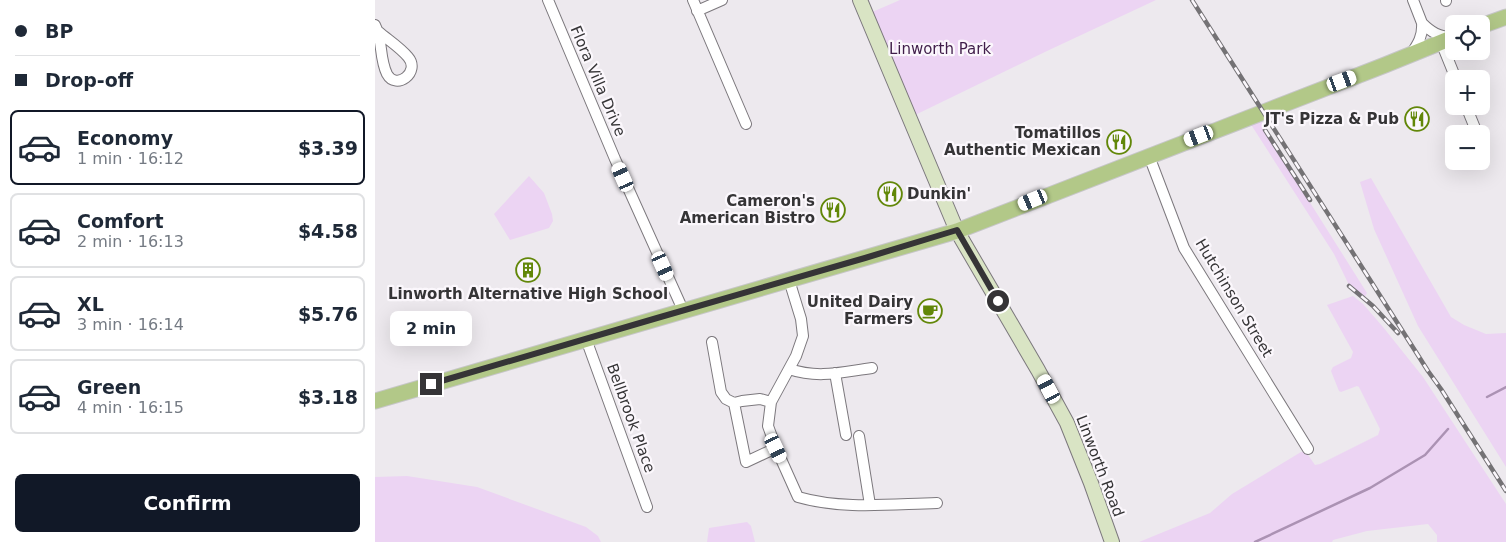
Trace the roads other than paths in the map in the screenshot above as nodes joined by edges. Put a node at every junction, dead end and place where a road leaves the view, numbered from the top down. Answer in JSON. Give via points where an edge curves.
{"nodes":[{"id":1,"x":548,"y":0,"type":"edge"},
{"id":2,"x":693,"y":0,"type":"edge"},
{"id":3,"x":722,"y":0,"type":"edge"},
{"id":4,"x":860,"y":0,"type":"edge"},
{"id":5,"x":1413,"y":0,"type":"edge"},
{"id":6,"x":697,"y":11,"type":"junction"},
{"id":7,"x":1506,"y":17,"type":"edge"},
{"id":8,"x":1422,"y":23,"type":"junction"},
{"id":9,"x":1490,"y":23,"type":"edge"},
{"id":10,"x":377,"y":28,"type":"edge"},
{"id":11,"x":1445,"y":38,"type":"edge"},
{"id":12,"x":1445,"y":41,"type":"edge"},
{"id":13,"x":1410,"y":54,"type":"junction"},
{"id":14,"x":746,"y":124,"type":"dead end"},
{"id":15,"x":1149,"y":156,"type":"junction"},
{"id":16,"x":957,"y":230,"type":"junction"},
{"id":17,"x":789,"y":280,"type":"junction"},
{"id":18,"x":683,"y":310,"type":"junction"},
{"id":19,"x":586,"y":339,"type":"junction"},
{"id":20,"x":712,"y":342,"type":"dead end"},
{"id":21,"x":872,"y":368,"type":"dead end"},
{"id":22,"x":789,"y":369,"type":"junction"},
{"id":23,"x":835,"y":373,"type":"junction"},
{"id":24,"x":375,"y":401,"type":"edge"},
{"id":25,"x":771,"y":402,"type":"junction"},
{"id":26,"x":734,"y":403,"type":"junction"},
{"id":27,"x":846,"y":435,"type":"dead end"},
{"id":28,"x":859,"y":436,"type":"dead end"},
{"id":29,"x":776,"y":448,"type":"junction"},
{"id":30,"x":1308,"y":449,"type":"dead end"},
{"id":31,"x":937,"y":503,"type":"dead end"},
{"id":32,"x":870,"y":505,"type":"junction"},
{"id":33,"x":647,"y":507,"type":"dead end"},
{"id":34,"x":1111,"y":542,"type":"edge"}],
"edges":[{"from":1,"to":18,"type":"street","name":"Flora Villa Drive"},
{"from":2,"to":6,"type":"street"},
{"from":3,"to":6,"type":"street"},
{"from":4,"to":16,"type":"main road","name":"Linworth Road"},
{"from":5,"to":8,"type":"street"},
{"from":6,"to":14,"type":"street"},
{"from":7,"to":9,"type":"main road"},
{"from":8,"to":11,"type":"street"},
{"from":8,"to":13,"type":"street","via":[[1421,36]]},
{"from":10,"to":10,"type":"street","via":[[387,75],[391,79],[403,80],[412,70],[409,57]]},
{"from":12,"to":13,"type":"main road"},
{"from":13,"to":15,"type":"main road"},
{"from":15,"to":16,"type":"main road"},
{"from":15,"to":30,"type":"street","name":"Hutchinson Street","via":[[1184,248]]},
{"from":16,"to":17,"type":"main road"},
{"from":16,"to":34,"type":"main road","name":"Linworth Road","via":[[1067,424]]},
{"from":17,"to":18,"type":"main road"},
{"from":17,"to":22,"type":"street","via":[[803,336]]},
{"from":18,"to":19,"type":"main road"},
{"from":19,"to":24,"type":"main road"},
{"from":19,"to":33,"type":"street","name":"Bellbrook Place"},
{"from":20,"to":26,"type":"street","via":[[721,392],[726,400]]},
{"from":21,"to":23,"type":"street"},
{"from":22,"to":23,"type":"street","via":[[812,375]]},
{"from":22,"to":25,"type":"street"},
{"from":23,"to":27,"type":"street"},
{"from":25,"to":26,"type":"street"},
{"from":25,"to":29,"type":"street","via":[[768,426]]},
{"from":26,"to":29,"type":"street","via":[[745,462]]},
{"from":28,"to":32,"type":"street"},
{"from":29,"to":32,"type":"street","via":[[798,497]]},
{"from":31,"to":32,"type":"street"}]}
